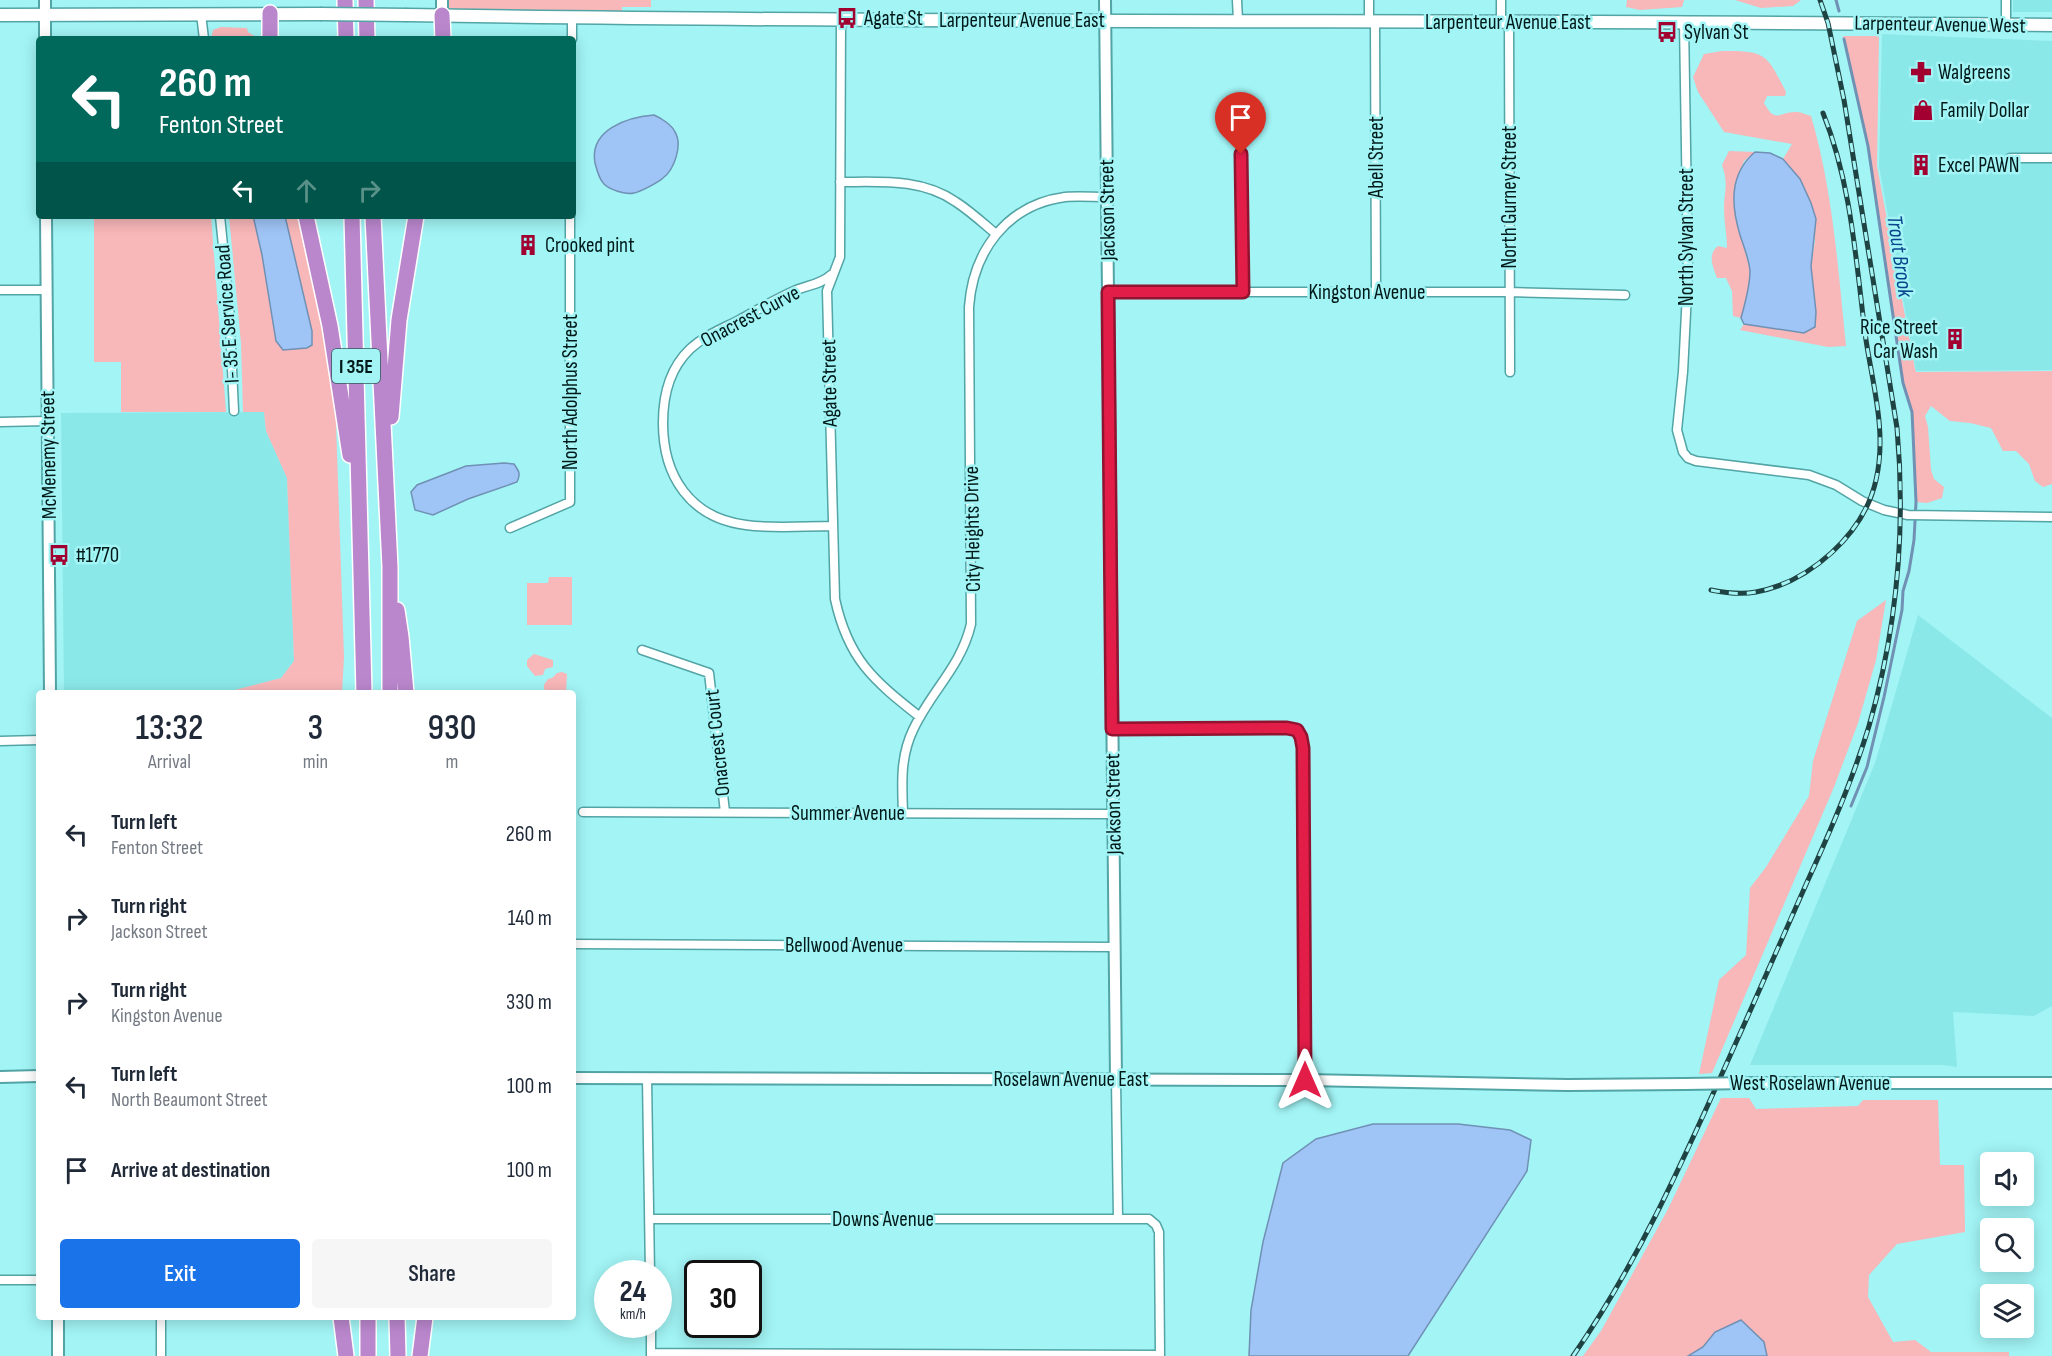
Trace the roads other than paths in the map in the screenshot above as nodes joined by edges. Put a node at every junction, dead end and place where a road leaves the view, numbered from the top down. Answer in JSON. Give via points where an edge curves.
{"nodes":[{"id":1,"x":45,"y":0,"type":"edge"},
{"id":2,"x":345,"y":0,"type":"edge"},
{"id":3,"x":366,"y":0,"type":"edge"},
{"id":4,"x":1105,"y":0,"type":"edge"},
{"id":5,"x":1238,"y":0,"type":"edge"},
{"id":6,"x":1369,"y":0,"type":"edge"},
{"id":7,"x":1501,"y":0,"type":"edge"},
{"id":8,"x":2006,"y":0,"type":"edge"},
{"id":9,"x":270,"y":7,"type":"edge"},
{"id":10,"x":442,"y":8,"type":"edge"},
{"id":11,"x":45,"y":14,"type":"junction"},
{"id":12,"x":201,"y":14,"type":"junction"},
{"id":13,"x":0,"y":15,"type":"edge"},
{"id":14,"x":572,"y":17,"type":"junction"},
{"id":15,"x":841,"y":20,"type":"junction"},
{"id":16,"x":1105,"y":21,"type":"junction"},
{"id":17,"x":1238,"y":21,"type":"junction"},
{"id":18,"x":1372,"y":21,"type":"junction"},
{"id":19,"x":1505,"y":22,"type":"junction"},
{"id":20,"x":1684,"y":22,"type":"junction"},
{"id":21,"x":1828,"y":22,"type":"joint"},
{"id":22,"x":2006,"y":25,"type":"junction"},
{"id":23,"x":2052,"y":26,"type":"edge"},
{"id":24,"x":45,"y":36,"type":"edge"},
{"id":25,"x":204,"y":36,"type":"edge"},
{"id":26,"x":270,"y":36,"type":"edge"},
{"id":27,"x":346,"y":36,"type":"edge"},
{"id":28,"x":367,"y":36,"type":"edge"},
{"id":29,"x":443,"y":36,"type":"edge"},
{"id":30,"x":572,"y":36,"type":"edge"},
{"id":31,"x":1241,"y":154,"type":"dead end"},
{"id":32,"x":2010,"y":158,"type":"dead end"},
{"id":33,"x":2052,"y":158,"type":"edge"},
{"id":34,"x":840,"y":182,"type":"junction"},
{"id":35,"x":1107,"y":197,"type":"junction"},
{"id":36,"x":46,"y":219,"type":"edge"},
{"id":37,"x":220,"y":219,"type":"edge"},
{"id":38,"x":307,"y":219,"type":"edge"},
{"id":39,"x":352,"y":219,"type":"edge"},
{"id":40,"x":373,"y":219,"type":"edge"},
{"id":41,"x":416,"y":219,"type":"edge"},
{"id":42,"x":570,"y":219,"type":"edge"},
{"id":43,"x":996,"y":234,"type":"junction"},
{"id":44,"x":834,"y":273,"type":"junction"},
{"id":45,"x":0,"y":290,"type":"edge"},
{"id":46,"x":46,"y":290,"type":"junction"},
{"id":47,"x":1108,"y":292,"type":"junction"},
{"id":48,"x":1243,"y":292,"type":"junction"},
{"id":49,"x":1376,"y":292,"type":"junction"},
{"id":50,"x":1509,"y":292,"type":"junction"},
{"id":51,"x":1625,"y":295,"type":"dead end"},
{"id":52,"x":1510,"y":372,"type":"dead end"},
{"id":53,"x":234,"y":411,"type":"dead end"},
{"id":54,"x":0,"y":422,"type":"edge"},
{"id":55,"x":47,"y":422,"type":"junction"},
{"id":56,"x":386,"y":480,"type":"junction"},
{"id":57,"x":360,"y":515,"type":"junction"},
{"id":58,"x":2052,"y":517,"type":"edge"},
{"id":59,"x":832,"y":526,"type":"junction"},
{"id":60,"x":510,"y":528,"type":"dead end"},
{"id":61,"x":390,"y":567,"type":"junction"},
{"id":62,"x":642,"y":650,"type":"dead end"},
{"id":63,"x":363,"y":689,"type":"edge"},
{"id":64,"x":50,"y":690,"type":"edge"},
{"id":65,"x":390,"y":690,"type":"edge"},
{"id":66,"x":406,"y":690,"type":"edge"},
{"id":67,"x":920,"y":717,"type":"junction"},
{"id":68,"x":1112,"y":729,"type":"junction"},
{"id":69,"x":36,"y":740,"type":"edge"},
{"id":70,"x":0,"y":741,"type":"edge"},
{"id":71,"x":583,"y":812,"type":"dead end"},
{"id":72,"x":725,"y":812,"type":"junction"},
{"id":73,"x":903,"y":813,"type":"junction"},
{"id":74,"x":1113,"y":814,"type":"junction"},
{"id":75,"x":576,"y":944,"type":"edge"},
{"id":76,"x":1115,"y":947,"type":"junction"},
{"id":77,"x":36,"y":1076,"type":"edge"},
{"id":78,"x":0,"y":1077,"type":"edge"},
{"id":79,"x":576,"y":1078,"type":"edge"},
{"id":80,"x":647,"y":1078,"type":"junction"},
{"id":81,"x":1116,"y":1080,"type":"junction"},
{"id":82,"x":1305,"y":1080,"type":"junction"},
{"id":83,"x":2052,"y":1083,"type":"edge"},
{"id":84,"x":1568,"y":1084,"type":"joint"},
{"id":85,"x":649,"y":1219,"type":"junction"},
{"id":86,"x":1118,"y":1219,"type":"junction"},
{"id":87,"x":650,"y":1260,"type":"edge"},
{"id":88,"x":0,"y":1280,"type":"edge"},
{"id":89,"x":36,"y":1280,"type":"edge"},
{"id":90,"x":58,"y":1320,"type":"edge"},
{"id":91,"x":161,"y":1320,"type":"edge"},
{"id":92,"x":341,"y":1320,"type":"edge"},
{"id":93,"x":368,"y":1320,"type":"edge"},
{"id":94,"x":397,"y":1320,"type":"edge"},
{"id":95,"x":425,"y":1320,"type":"edge"},
{"id":96,"x":651,"y":1338,"type":"edge"},
{"id":97,"x":651,"y":1355,"type":"edge"},
{"id":98,"x":58,"y":1356,"type":"edge"},
{"id":99,"x":161,"y":1356,"type":"edge"},
{"id":100,"x":346,"y":1356,"type":"edge"},
{"id":101,"x":368,"y":1356,"type":"edge"},
{"id":102,"x":398,"y":1356,"type":"edge"},
{"id":103,"x":420,"y":1356,"type":"edge"},
{"id":104,"x":1160,"y":1356,"type":"edge"}],
"edges":[{"from":1,"to":11,"type":"street"},
{"from":2,"to":27,"type":"highway"},
{"from":3,"to":28,"type":"highway"},
{"from":4,"to":16,"type":"street","name":"Jackson Street"},
{"from":5,"to":17,"type":"street"},
{"from":6,"to":18,"type":"street","name":"Abell Street"},
{"from":7,"to":19,"type":"street","name":"North Gurney Street"},
{"from":8,"to":22,"type":"street"},
{"from":9,"to":10,"type":"main road","name":"Larpenteur Avenue East","bridge":true,"via":[[312,14],[407,15]]},
{"from":9,"to":12,"type":"main road","name":"Larpenteur Avenue East"},
{"from":9,"to":26,"type":"highway"},
{"from":10,"to":14,"type":"main road","name":"Larpenteur Avenue East"},
{"from":10,"to":29,"type":"highway"},
{"from":11,"to":12,"type":"main road","name":"Larpenteur Avenue East"},
{"from":11,"to":13,"type":"main road","name":"Larpenteur Avenue East"},
{"from":11,"to":24,"type":"street"},
{"from":12,"to":25,"type":"street"},
{"from":14,"to":15,"type":"main road","name":"Larpenteur Avenue East"},
{"from":14,"to":30,"type":"street"},
{"from":15,"to":16,"type":"main road","name":"Larpenteur Avenue East"},
{"from":15,"to":34,"type":"street","name":"Agate Street"},
{"from":16,"to":17,"type":"main road","name":"Larpenteur Avenue East"},
{"from":16,"to":35,"type":"street","name":"Jackson Street"},
{"from":17,"to":18,"type":"main road","name":"Larpenteur Avenue East"},
{"from":18,"to":19,"type":"main road","name":"Larpenteur Avenue East"},
{"from":18,"to":49,"type":"street","name":"Abell Street"},
{"from":19,"to":20,"type":"main road","name":"Larpenteur Avenue East"},
{"from":19,"to":50,"type":"street","name":"North Gurney Street"},
{"from":20,"to":21,"type":"main road","name":"Larpenteur Avenue East"},
{"from":20,"to":58,"type":"street","name":"North Sylvan Street","via":[[1688,273],[1677,430],[1683,452],[1696,461],[1809,475],[1884,510],[1908,515]]},
{"from":21,"to":22,"type":"main road","name":"Larpenteur Avenue West"},
{"from":22,"to":23,"type":"main road","name":"Larpenteur Avenue West"},
{"from":31,"to":48,"type":"street"},
{"from":32,"to":33,"type":"street"},
{"from":34,"to":43,"type":"street","via":[[896,182],[926,187],[956,201]]},
{"from":34,"to":44,"type":"street","name":"Agate Street","via":[[840,257]]},
{"from":35,"to":43,"type":"street","via":[[1048,201],[1020,213]]},
{"from":35,"to":47,"type":"street","name":"Jackson Street"},
{"from":36,"to":46,"type":"street","name":"McMenemy Street"},
{"from":37,"to":53,"type":"street","name":"I- 35 E Service Road"},
{"from":38,"to":57,"type":"highway","via":[[330,326]]},
{"from":39,"to":57,"type":"highway","number":"I 35E"},
{"from":40,"to":56,"type":"highway","number":"I 35E"},
{"from":41,"to":56,"type":"highway","via":[[399,320]]},
{"from":42,"to":60,"type":"street","name":"North Adolphus Street","via":[[570,502]]},
{"from":43,"to":67,"type":"street","name":"City Heights Drive","via":[[973,274],[969,307],[971,624],[962,654]]},
{"from":44,"to":59,"type":"street","name":"Agate Street","via":[[827,291]]},
{"from":44,"to":59,"type":"street","name":"Onacrest Curve","via":[[821,282],[795,290],[690,349],[667,386],[663,413],[664,447],[672,475],[687,496],[707,512],[747,525]]},
{"from":45,"to":46,"type":"street"},
{"from":46,"to":55,"type":"street","name":"McMenemy Street"},
{"from":47,"to":48,"type":"street","name":"Kingston Avenue"},
{"from":47,"to":68,"type":"street","name":"Jackson Street"},
{"from":48,"to":49,"type":"street","name":"Kingston Avenue"},
{"from":49,"to":50,"type":"street","name":"Kingston Avenue"},
{"from":50,"to":51,"type":"street","name":"Kingston Avenue"},
{"from":50,"to":52,"type":"street","name":"North Gurney Street"},
{"from":54,"to":55,"type":"street"},
{"from":55,"to":64,"type":"street","name":"McMenemy Street"},
{"from":56,"to":61,"type":"highway","number":"I 35E"},
{"from":57,"to":63,"type":"highway","number":"I 35E"},
{"from":59,"to":67,"type":"street","name":"Agate Street","via":[[835,599],[844,633],[869,674]]},
{"from":61,"to":65,"type":"highway","number":"I 35E"},
{"from":61,"to":66,"type":"highway"},
{"from":62,"to":72,"type":"street","name":"Onacrest Court","via":[[710,673]]},
{"from":67,"to":73,"type":"street","name":"City Heights Drive","via":[[903,761]]},
{"from":68,"to":74,"type":"street","name":"Jackson Street"},
{"from":68,"to":82,"type":"street","via":[[1287,728],[1297,730],[1301,737]]},
{"from":69,"to":70,"type":"street"},
{"from":71,"to":72,"type":"street","name":"Summer Avenue"},
{"from":72,"to":73,"type":"street","name":"Summer Avenue"},
{"from":73,"to":74,"type":"street","name":"Summer Avenue"},
{"from":74,"to":76,"type":"street","name":"Jackson Street"},
{"from":75,"to":76,"type":"street","name":"Bellwood Avenue"},
{"from":76,"to":81,"type":"street","name":"Jackson Street"},
{"from":77,"to":78,"type":"street"},
{"from":79,"to":80,"type":"street","name":"Roselawn Avenue East"},
{"from":80,"to":81,"type":"street","name":"Roselawn Avenue East"},
{"from":80,"to":85,"type":"street"},
{"from":81,"to":82,"type":"street","name":"Roselawn Avenue East"},
{"from":81,"to":86,"type":"street","name":"Jackson Street"},
{"from":82,"to":84,"type":"street","name":"Roselawn Avenue East"},
{"from":83,"to":84,"type":"street","name":"West Roselawn Avenue","bridge":true},
{"from":85,"to":86,"type":"street","name":"Downs Avenue"},
{"from":85,"to":87,"type":"street"},
{"from":86,"to":104,"type":"street","via":[[1149,1220],[1158,1228]]},
{"from":88,"to":89,"type":"street"},
{"from":90,"to":98,"type":"street"},
{"from":91,"to":99,"type":"street"},
{"from":92,"to":100,"type":"highway"},
{"from":93,"to":101,"type":"highway"},
{"from":94,"to":102,"type":"highway"},
{"from":95,"to":103,"type":"highway"},
{"from":96,"to":97,"type":"street"},
{"from":97,"to":104,"type":"street"}]}
